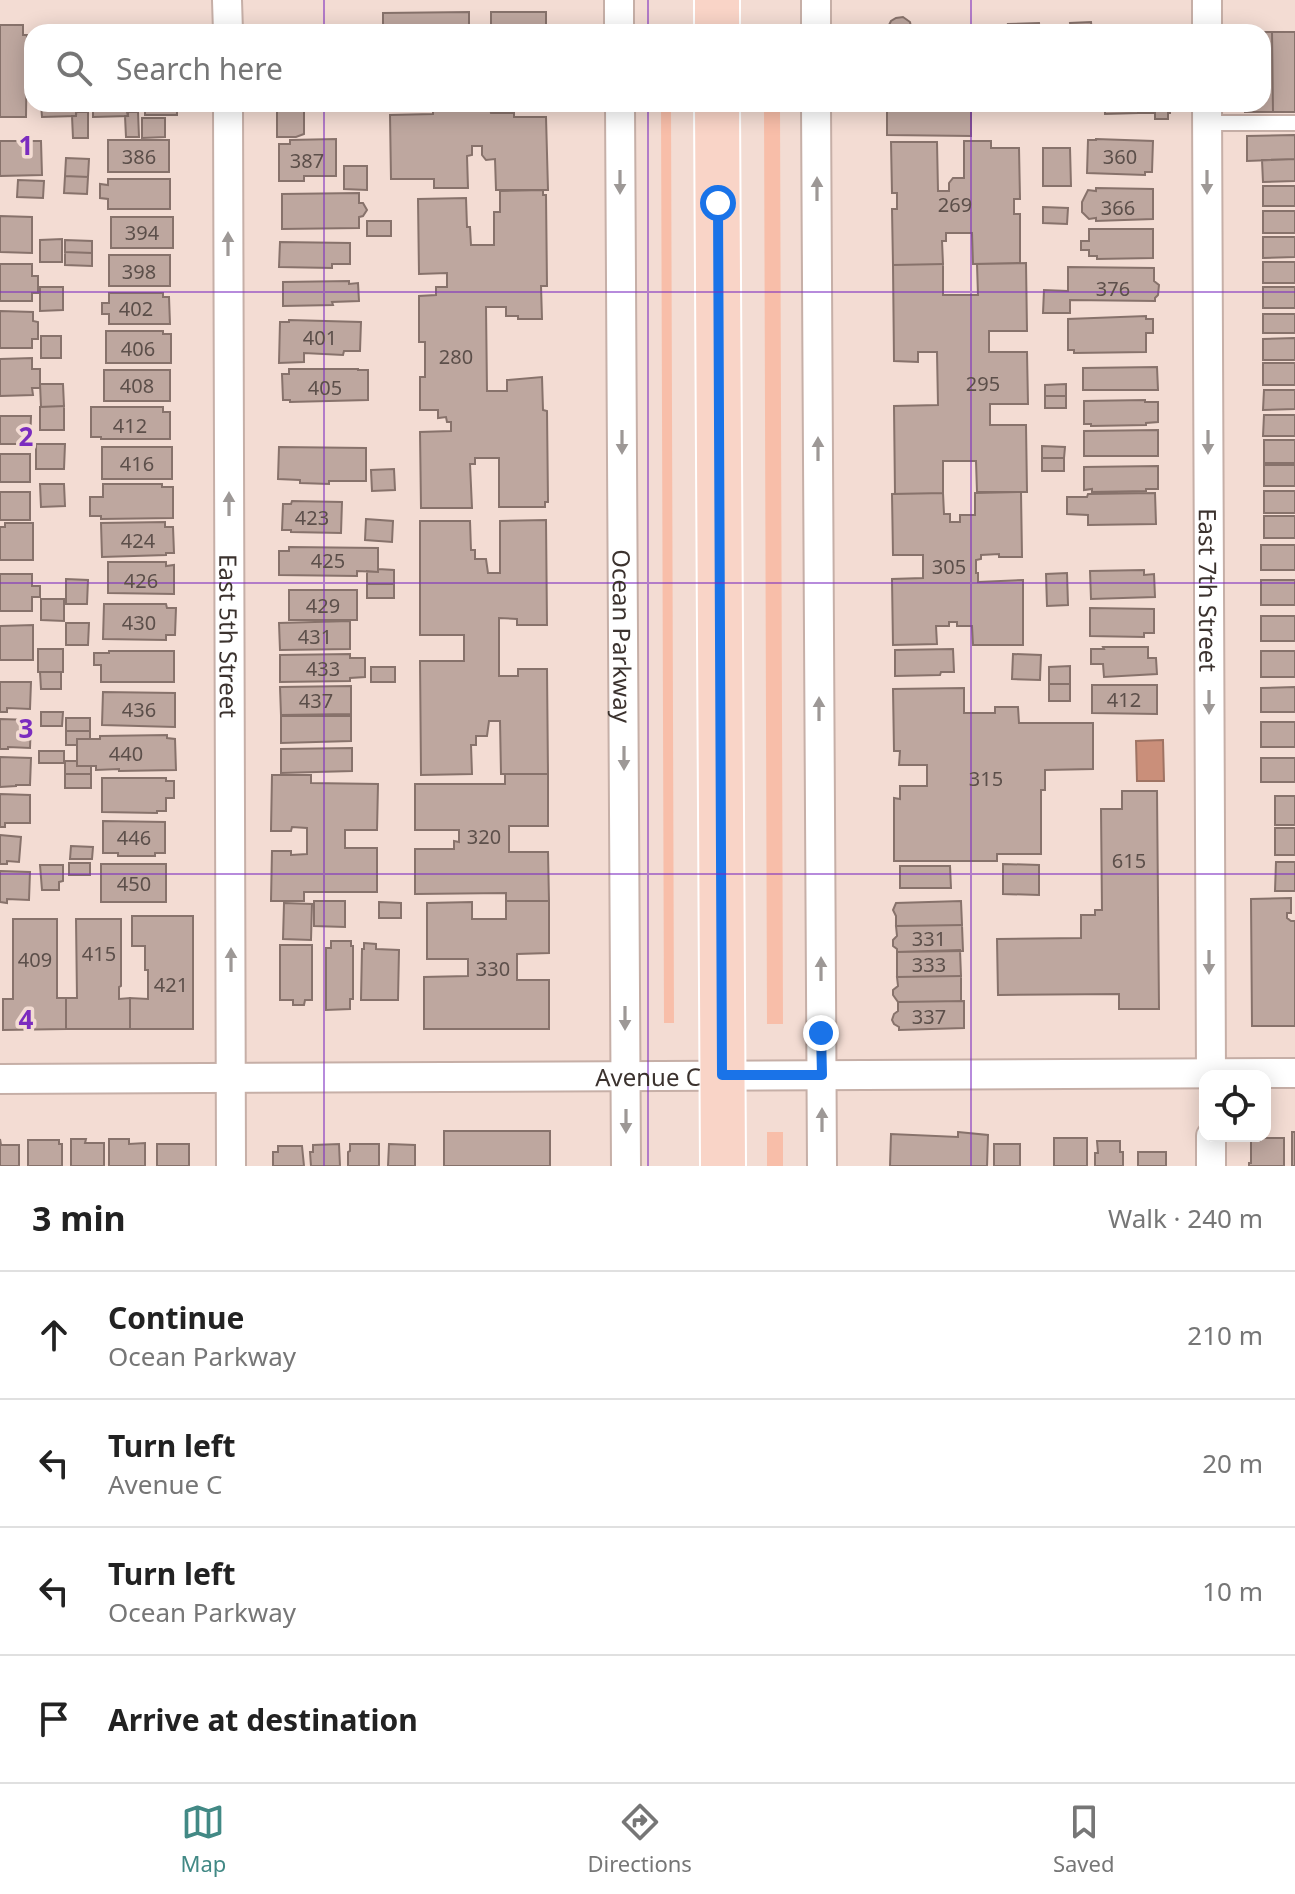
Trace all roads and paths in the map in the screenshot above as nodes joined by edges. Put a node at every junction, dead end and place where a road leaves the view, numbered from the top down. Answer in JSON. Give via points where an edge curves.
{"nodes":[{"id":1,"x":227,"y":0,"type":"edge"},
{"id":2,"x":619,"y":0,"type":"edge"},
{"id":3,"x":717,"y":0,"type":"edge"},
{"id":4,"x":816,"y":0,"type":"edge"},
{"id":5,"x":1207,"y":0,"type":"edge"},
{"id":6,"x":228,"y":24,"type":"edge"},
{"id":7,"x":619,"y":24,"type":"edge"},
{"id":8,"x":717,"y":24,"type":"edge"},
{"id":9,"x":816,"y":24,"type":"edge"},
{"id":10,"x":1207,"y":24,"type":"edge"},
{"id":11,"x":228,"y":112,"type":"edge"},
{"id":12,"x":620,"y":112,"type":"edge"},
{"id":13,"x":717,"y":112,"type":"edge"},
{"id":14,"x":816,"y":112,"type":"edge"},
{"id":15,"x":1207,"y":114,"type":"edge"},
{"id":16,"x":1295,"y":123,"type":"edge"},
{"id":17,"x":1211,"y":1070,"type":"edge"},
{"id":18,"x":1271,"y":1073,"type":"edge"},
{"id":19,"x":1295,"y":1073,"type":"edge"},
{"id":20,"x":1199,"y":1074,"type":"edge"},
{"id":21,"x":722,"y":1075,"type":"junction"},
{"id":22,"x":822,"y":1075,"type":"junction"},
{"id":23,"x":626,"y":1076,"type":"junction"},
{"id":24,"x":231,"y":1077,"type":"junction"},
{"id":25,"x":0,"y":1079,"type":"edge"},
{"id":26,"x":1211,"y":1142,"type":"edge"},
{"id":27,"x":231,"y":1166,"type":"edge"},
{"id":28,"x":626,"y":1166,"type":"edge"},
{"id":29,"x":723,"y":1166,"type":"edge"},
{"id":30,"x":822,"y":1166,"type":"edge"},
{"id":31,"x":1211,"y":1166,"type":"edge"}],
"edges":[{"from":1,"to":6,"type":"street"},
{"from":2,"to":7,"type":"street"},
{"from":3,"to":8,"type":"main road"},
{"from":4,"to":9,"type":"street"},
{"from":5,"to":10,"type":"street"},
{"from":24,"to":11,"type":"street","name":"East 5th Street","one_way":true},
{"from":12,"to":23,"type":"street","name":"Ocean Parkway","one_way":true},
{"from":13,"to":21,"type":"main road"},
{"from":22,"to":14,"type":"street","one_way":true},
{"from":15,"to":16,"type":"lane"},
{"from":15,"to":17,"type":"street","name":"East 7th Street","one_way":true},
{"from":18,"to":19,"type":"street","name":"Avenue C"},
{"from":20,"to":22,"type":"street","name":"Avenue C"},
{"from":21,"to":22,"type":"street","name":"Avenue C"},
{"from":21,"to":23,"type":"street","name":"Avenue C"},
{"from":21,"to":29,"type":"main road"},
{"from":30,"to":22,"type":"street","one_way":true},
{"from":23,"to":24,"type":"street","name":"Avenue C"},
{"from":23,"to":28,"type":"street","name":"Ocean Parkway","one_way":true},
{"from":24,"to":25,"type":"street","name":"Avenue C"},
{"from":24,"to":27,"type":"street","name":"East 5th Street"},
{"from":26,"to":31,"type":"street"}]}
